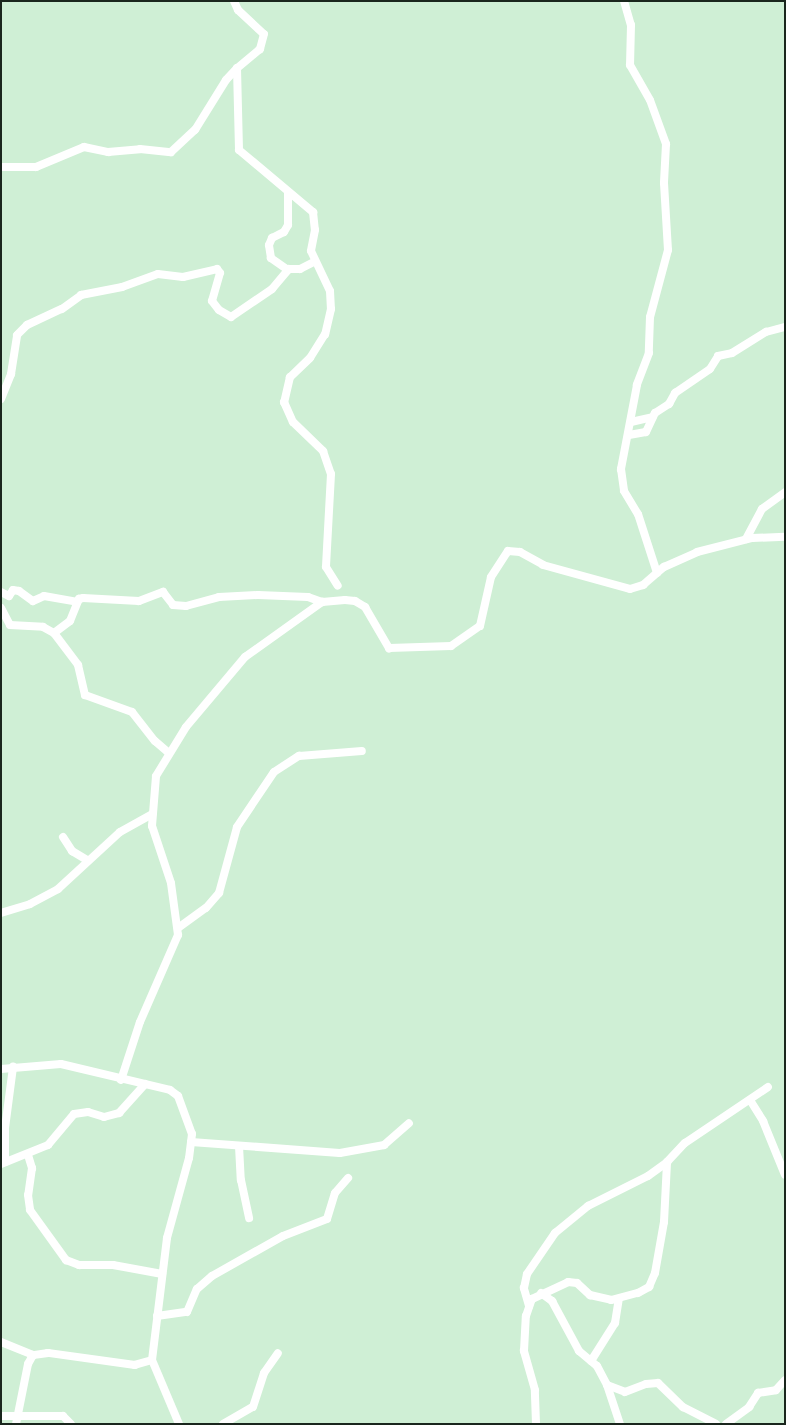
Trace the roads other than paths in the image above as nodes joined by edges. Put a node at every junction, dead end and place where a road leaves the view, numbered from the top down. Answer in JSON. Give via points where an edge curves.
{"nodes":[{"id":1,"x":234,"y":1,"type":"edge"},
{"id":2,"x":624,"y":1,"type":"edge"},
{"id":3,"x":238,"y":68,"type":"junction"},
{"id":4,"x":1,"y":167,"type":"edge"},
{"id":5,"x":288,"y":192,"type":"junction"},
{"id":6,"x":314,"y":262,"type":"junction"},
{"id":7,"x":288,"y":270,"type":"junction"},
{"id":8,"x":785,"y":327,"type":"edge"},
{"id":9,"x":2,"y":395,"type":"edge"},
{"id":10,"x":652,"y":417,"type":"junction"},
{"id":11,"x":631,"y":422,"type":"junction"},
{"id":12,"x":629,"y":435,"type":"junction"},
{"id":13,"x":785,"y":492,"type":"edge"},
{"id":14,"x":785,"y":537,"type":"edge"},
{"id":15,"x":746,"y":539,"type":"junction"},
{"id":16,"x":657,"y":573,"type":"junction"},
{"id":17,"x":338,"y":586,"type":"dead end"},
{"id":18,"x":1,"y":592,"type":"edge"},
{"id":19,"x":77,"y":602,"type":"junction"},
{"id":20,"x":322,"y":602,"type":"junction"},
{"id":21,"x":1,"y":608,"type":"edge"},
{"id":22,"x":54,"y":633,"type":"junction"},
{"id":23,"x":362,"y":750,"type":"dead end"},
{"id":24,"x":169,"y":753,"type":"junction"},
{"id":25,"x":152,"y":814,"type":"junction"},
{"id":26,"x":63,"y":836,"type":"dead end"},
{"id":27,"x":87,"y":860,"type":"junction"},
{"id":28,"x":1,"y":913,"type":"edge"},
{"id":29,"x":178,"y":928,"type":"junction"},
{"id":30,"x":13,"y":1067,"type":"junction"},
{"id":31,"x":1,"y":1069,"type":"edge"},
{"id":32,"x":120,"y":1080,"type":"junction"},
{"id":33,"x":145,"y":1084,"type":"junction"},
{"id":34,"x":768,"y":1087,"type":"dead end"},
{"id":35,"x":750,"y":1100,"type":"junction"},
{"id":36,"x":409,"y":1123,"type":"dead end"},
{"id":37,"x":192,"y":1142,"type":"junction"},
{"id":38,"x":239,"y":1146,"type":"junction"},
{"id":39,"x":28,"y":1155,"type":"junction"},
{"id":40,"x":667,"y":1162,"type":"junction"},
{"id":41,"x":3,"y":1163,"type":"edge"},
{"id":42,"x":785,"y":1175,"type":"edge"},
{"id":43,"x":348,"y":1178,"type":"dead end"},
{"id":44,"x":250,"y":1218,"type":"dead end"},
{"id":45,"x":162,"y":1274,"type":"junction"},
{"id":46,"x":541,"y":1292,"type":"junction"},
{"id":47,"x":619,"y":1299,"type":"junction"},
{"id":48,"x":529,"y":1306,"type":"junction"},
{"id":49,"x":157,"y":1316,"type":"junction"},
{"id":50,"x":1,"y":1342,"type":"edge"},
{"id":51,"x":278,"y":1353,"type":"dead end"},
{"id":52,"x":34,"y":1355,"type":"junction"},
{"id":53,"x":152,"y":1360,"type":"junction"},
{"id":54,"x":592,"y":1362,"type":"junction"},
{"id":55,"x":785,"y":1380,"type":"edge"},
{"id":56,"x":606,"y":1385,"type":"junction"},
{"id":57,"x":18,"y":1414,"type":"junction"},
{"id":58,"x":1,"y":1416,"type":"edge"},
{"id":59,"x":16,"y":1424,"type":"edge"},
{"id":60,"x":70,"y":1424,"type":"edge"},
{"id":61,"x":179,"y":1424,"type":"edge"},
{"id":62,"x":223,"y":1424,"type":"edge"},
{"id":63,"x":536,"y":1424,"type":"edge"},
{"id":64,"x":620,"y":1424,"type":"edge"},
{"id":65,"x":716,"y":1424,"type":"edge"},
{"id":66,"x":726,"y":1424,"type":"edge"}],
"edges":[{"from":1,"to":3,"type":"street","via":[[238,10],[264,34],[260,48]]},
{"from":2,"to":11,"type":"street","via":[[632,25],[630,64],[650,100],[666,144],[664,184],[668,250],[650,317],[649,353],[637,384]]},
{"from":3,"to":4,"type":"street","via":[[226,80],[195,130],[171,152],[140,149],[108,152],[84,147],[36,167]]},
{"from":3,"to":5,"type":"street","via":[[239,150]]},
{"from":5,"to":6,"type":"street","via":[[313,212],[315,230],[311,251]]},
{"from":5,"to":7,"type":"street","via":[[288,225],[284,232],[272,238],[269,245],[271,258]]},
{"from":6,"to":7,"type":"street"},
{"from":6,"to":17,"type":"street","via":[[330,291],[329,319],[315,351],[290,377],[284,402],[293,422],[323,451],[331,474],[326,567]]},
{"from":7,"to":9,"type":"street","via":[[272,289],[231,317],[212,301],[220,273],[217,269],[183,277],[158,274],[122,287],[81,295],[62,309],[32,322],[17,336],[12,370]]},
{"from":8,"to":10,"type":"street","via":[[760,334],[728,355],[718,356],[710,369],[675,392],[669,404]]},
{"from":10,"to":11,"type":"street"},
{"from":10,"to":12,"type":"street","via":[[646,432]]},
{"from":11,"to":12,"type":"street"},
{"from":12,"to":16,"type":"street","via":[[622,478],[628,499],[638,514]]},
{"from":13,"to":15,"type":"street","via":[[762,509]]},
{"from":14,"to":15,"type":"street"},
{"from":15,"to":16,"type":"street","via":[[697,552]]},
{"from":16,"to":20,"type":"street","via":[[643,585],[625,588],[543,565],[520,552],[508,551],[491,577],[480,626],[460,642],[445,648],[389,648],[377,622],[361,604],[351,600]]},
{"from":18,"to":19,"type":"street","via":[[9,596],[13,590],[19,591],[33,601],[44,596]]},
{"from":19,"to":20,"type":"street","via":[[89,597],[139,600],[163,592],[173,604],[186,606],[219,597],[258,594],[308,597]]},
{"from":19,"to":22,"type":"street","via":[[70,621]]},
{"from":20,"to":24,"type":"street","via":[[245,657]]},
{"from":21,"to":22,"type":"street","via":[[10,625],[44,627]]},
{"from":22,"to":24,"type":"street","via":[[78,665],[86,695],[132,712]]},
{"from":23,"to":29,"type":"street","via":[[299,756],[274,772],[237,827],[219,893],[206,908]]},
{"from":24,"to":25,"type":"street","via":[[156,776]]},
{"from":25,"to":27,"type":"street","via":[[133,822]]},
{"from":25,"to":29,"type":"street","via":[[153,832],[169,878]]},
{"from":26,"to":27,"type":"street","via":[[72,851]]},
{"from":27,"to":28,"type":"street","via":[[58,889],[30,904]]},
{"from":29,"to":32,"type":"street","via":[[160,982],[136,1031]]},
{"from":30,"to":31,"type":"street"},
{"from":30,"to":32,"type":"street","via":[[61,1064]]},
{"from":30,"to":41,"type":"street"},
{"from":32,"to":33,"type":"street"},
{"from":33,"to":37,"type":"street","via":[[170,1090],[178,1096],[190,1124]]},
{"from":33,"to":39,"type":"street","via":[[125,1108],[114,1115],[74,1114],[48,1146]]},
{"from":34,"to":35,"type":"street"},
{"from":35,"to":40,"type":"street","via":[[684,1143]]},
{"from":35,"to":42,"type":"street","via":[[763,1121]]},
{"from":36,"to":38,"type":"street","via":[[384,1145],[347,1152]]},
{"from":37,"to":38,"type":"street"},
{"from":37,"to":45,"type":"street","via":[[167,1238]]},
{"from":38,"to":44,"type":"street","via":[[241,1180]]},
{"from":39,"to":41,"type":"street"},
{"from":39,"to":45,"type":"street","via":[[32,1168],[28,1195],[30,1210],[66,1260],[79,1265],[113,1266]]},
{"from":40,"to":47,"type":"street","via":[[666,1213],[654,1278],[647,1288]]},
{"from":40,"to":48,"type":"street","via":[[648,1176],[588,1206],[555,1233],[527,1274],[524,1288]]},
{"from":43,"to":49,"type":"street","via":[[335,1193],[327,1219],[284,1236],[212,1276],[197,1289],[187,1312]]},
{"from":45,"to":49,"type":"street"},
{"from":46,"to":47,"type":"street","via":[[572,1282],[596,1297]]},
{"from":46,"to":48,"type":"street"},
{"from":46,"to":54,"type":"street","via":[[552,1302],[580,1351]]},
{"from":47,"to":54,"type":"street","via":[[615,1323]]},
{"from":48,"to":63,"type":"street","via":[[524,1353],[535,1390]]},
{"from":49,"to":53,"type":"street"},
{"from":50,"to":52,"type":"street"},
{"from":51,"to":62,"type":"street","via":[[264,1373],[253,1407]]},
{"from":52,"to":53,"type":"street","via":[[48,1353],[135,1365]]},
{"from":52,"to":57,"type":"street","via":[[28,1364]]},
{"from":53,"to":61,"type":"street"},
{"from":54,"to":56,"type":"street"},
{"from":55,"to":66,"type":"street","via":[[776,1390],[758,1394],[749,1407]]},
{"from":56,"to":64,"type":"street"},
{"from":56,"to":65,"type":"street","via":[[625,1392],[658,1383],[682,1408]]},
{"from":57,"to":58,"type":"street"},
{"from":57,"to":59,"type":"street"},
{"from":57,"to":60,"type":"street","via":[[62,1416]]}]}
